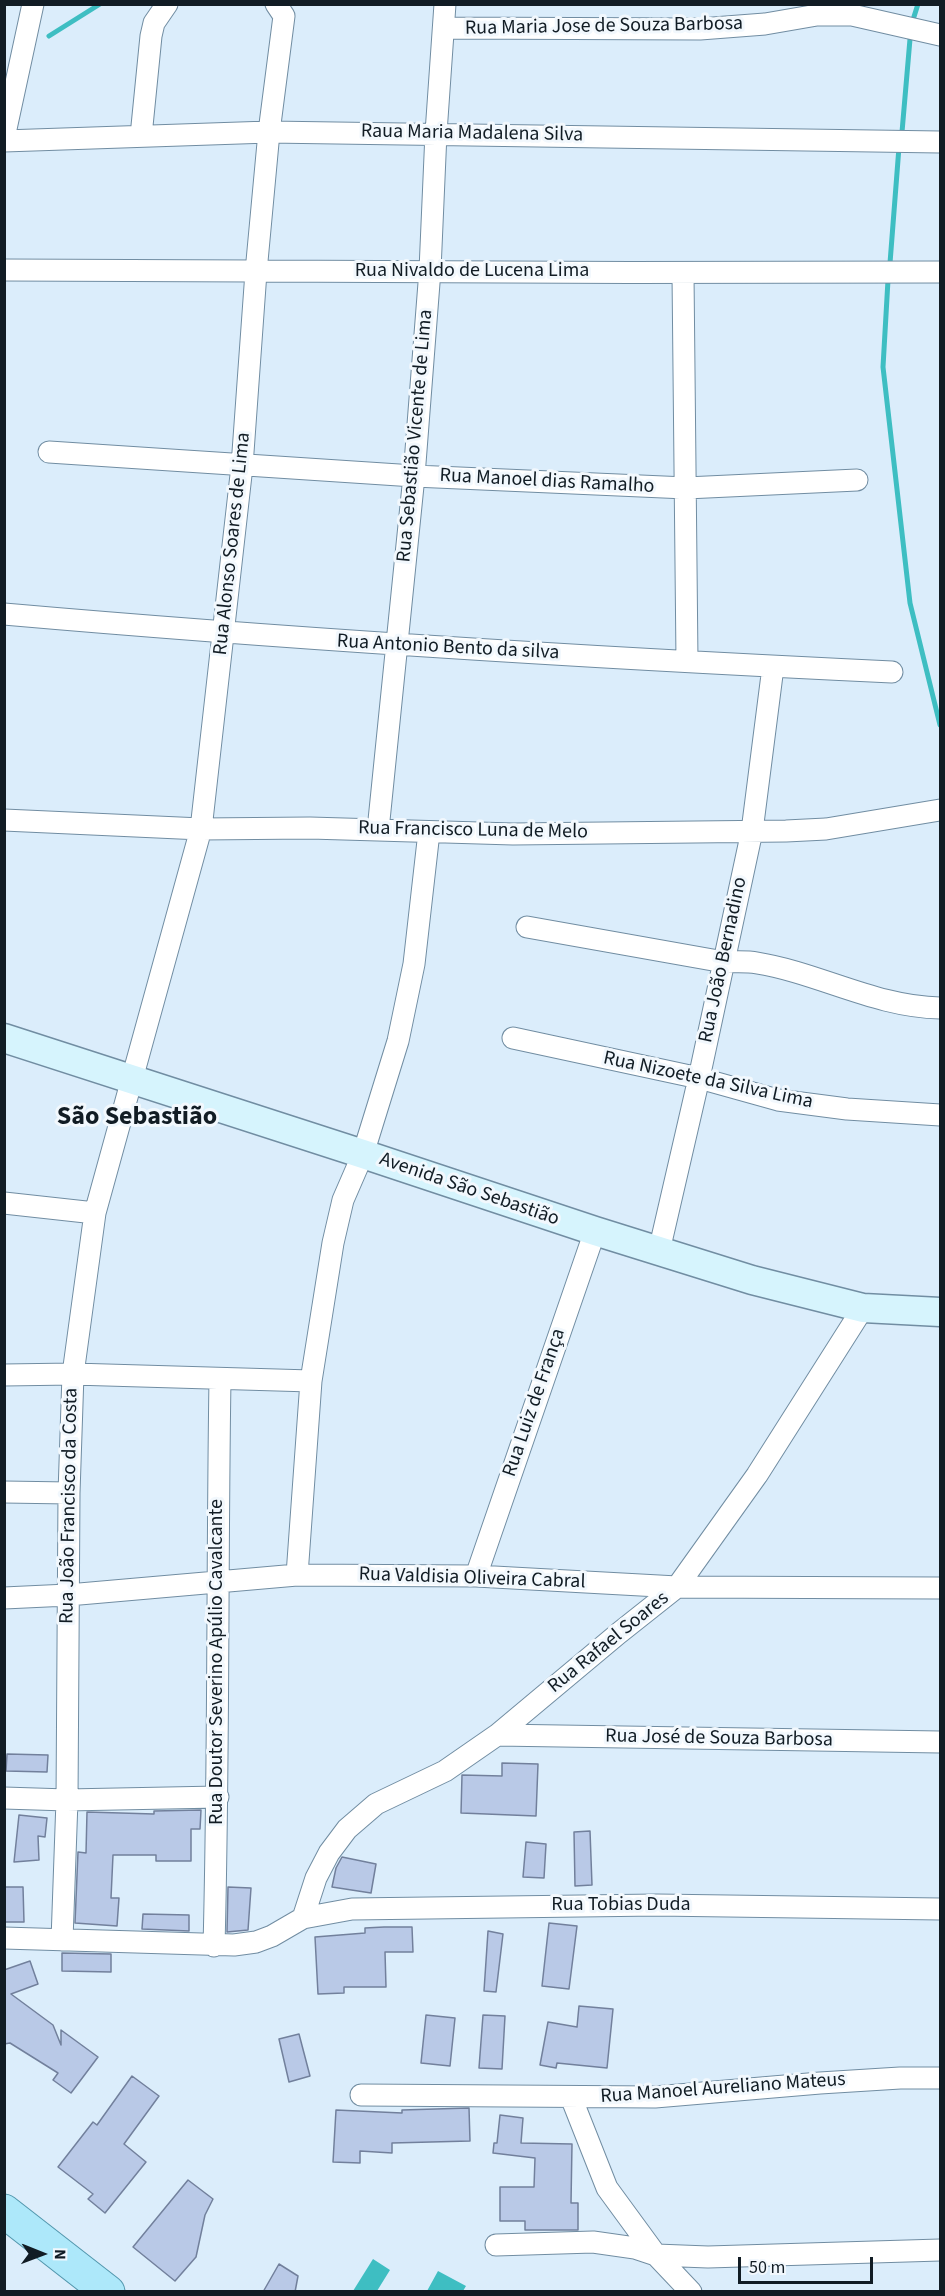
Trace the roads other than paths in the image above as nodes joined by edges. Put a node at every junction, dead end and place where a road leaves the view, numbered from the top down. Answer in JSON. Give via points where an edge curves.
{"nodes":[{"id":1,"x":33,"y":4,"type":"edge"},
{"id":2,"x":167,"y":4,"type":"edge"},
{"id":3,"x":276,"y":4,"type":"edge"},
{"id":4,"x":445,"y":4,"type":"edge"},
{"id":5,"x":445,"y":28,"type":"junction"},
{"id":6,"x":940,"y":35,"type":"edge"},
{"id":7,"x":269,"y":132,"type":"junction"},
{"id":8,"x":436,"y":133,"type":"junction"},
{"id":9,"x":141,"y":136,"type":"junction"},
{"id":10,"x":4,"y":140,"type":"edge"},
{"id":11,"x":940,"y":142,"type":"edge"},
{"id":12,"x":4,"y":270,"type":"edge"},
{"id":13,"x":430,"y":270,"type":"junction"},
{"id":14,"x":256,"y":272,"type":"junction"},
{"id":15,"x":940,"y":272,"type":"edge"},
{"id":16,"x":683,"y":274,"type":"junction"},
{"id":17,"x":49,"y":452,"type":"dead end"},
{"id":18,"x":242,"y":466,"type":"junction"},
{"id":19,"x":414,"y":476,"type":"junction"},
{"id":20,"x":857,"y":480,"type":"dead end"},
{"id":21,"x":686,"y":488,"type":"junction"},
{"id":22,"x":4,"y":614,"type":"edge"},
{"id":23,"x":225,"y":633,"type":"junction"},
{"id":24,"x":396,"y":646,"type":"junction"},
{"id":25,"x":687,"y":661,"type":"junction"},
{"id":26,"x":773,"y":667,"type":"junction"},
{"id":27,"x":892,"y":672,"type":"dead end"},
{"id":28,"x":940,"y":810,"type":"edge"},
{"id":29,"x":4,"y":820,"type":"edge"},
{"id":30,"x":201,"y":829,"type":"junction"},
{"id":31,"x":378,"y":830,"type":"junction"},
{"id":32,"x":752,"y":831,"type":"junction"},
{"id":33,"x":429,"y":832,"type":"junction"},
{"id":34,"x":528,"y":927,"type":"dead end"},
{"id":35,"x":724,"y":962,"type":"junction"},
{"id":36,"x":940,"y":1008,"type":"edge"},
{"id":37,"x":4,"y":1038,"type":"edge"},
{"id":38,"x":513,"y":1038,"type":"dead end"},
{"id":39,"x":132,"y":1078,"type":"junction"},
{"id":40,"x":699,"y":1078,"type":"junction"},
{"id":41,"x":940,"y":1115,"type":"edge"},
{"id":42,"x":363,"y":1154,"type":"junction"},
{"id":43,"x":4,"y":1203,"type":"edge"},
{"id":44,"x":95,"y":1213,"type":"junction"},
{"id":45,"x":595,"y":1232,"type":"junction"},
{"id":46,"x":659,"y":1251,"type":"junction"},
{"id":47,"x":863,"y":1308,"type":"junction"},
{"id":48,"x":940,"y":1312,"type":"edge"},
{"id":49,"x":73,"y":1374,"type":"junction"},
{"id":50,"x":4,"y":1375,"type":"edge"},
{"id":51,"x":220,"y":1379,"type":"junction"},
{"id":52,"x":311,"y":1381,"type":"junction"},
{"id":53,"x":4,"y":1492,"type":"edge"},
{"id":54,"x":69,"y":1493,"type":"junction"},
{"id":55,"x":297,"y":1575,"type":"junction"},
{"id":56,"x":476,"y":1575,"type":"junction"},
{"id":57,"x":217,"y":1583,"type":"junction"},
{"id":58,"x":677,"y":1587,"type":"junction"},
{"id":59,"x":940,"y":1588,"type":"edge"},
{"id":60,"x":68,"y":1595,"type":"junction"},
{"id":61,"x":4,"y":1598,"type":"edge"},
{"id":62,"x":497,"y":1735,"type":"junction"},
{"id":63,"x":940,"y":1742,"type":"edge"},
{"id":64,"x":218,"y":1797,"type":"junction"},
{"id":65,"x":4,"y":1798,"type":"edge"},
{"id":66,"x":67,"y":1800,"type":"junction"},
{"id":67,"x":940,"y":1909,"type":"edge"},
{"id":68,"x":303,"y":1918,"type":"junction"},
{"id":69,"x":4,"y":1938,"type":"edge"},
{"id":70,"x":62,"y":1940,"type":"junction"},
{"id":71,"x":214,"y":1946,"type":"junction"},
{"id":72,"x":940,"y":2078,"type":"edge"},
{"id":73,"x":361,"y":2095,"type":"dead end"},
{"id":74,"x":571,"y":2097,"type":"junction"},
{"id":75,"x":4,"y":2211,"type":"edge"},
{"id":76,"x":496,"y":2245,"type":"dead end"},
{"id":77,"x":940,"y":2250,"type":"edge"},
{"id":78,"x":656,"y":2255,"type":"junction"},
{"id":79,"x":108,"y":2292,"type":"edge"},
{"id":80,"x":691,"y":2292,"type":"edge"}],
"edges":[{"from":1,"to":10,"type":"street"},
{"from":2,"to":9,"type":"street","via":[[154,23],[151,36]]},
{"from":3,"to":7,"type":"street","name":"Rua Alonso Soares de Lima","via":[[284,16]]},
{"from":4,"to":5,"type":"street","name":"Rua Sebastião Vicente de Lima"},
{"from":5,"to":6,"type":"street","name":"Rua Maria Jose de Souza Barbosa","via":[[700,29],[838,14]]},
{"from":5,"to":8,"type":"street","name":"Rua Sebastião Vicente de Lima"},
{"from":7,"to":8,"type":"street","name":"Raua Maria Madalena Silva"},
{"from":7,"to":9,"type":"street","name":"Raua Maria Madalena Silva"},
{"from":7,"to":14,"type":"street","name":"Rua Alonso Soares de Lima"},
{"from":8,"to":11,"type":"street","name":"Raua Maria Madalena Silva"},
{"from":8,"to":13,"type":"street","name":"Rua Sebastião Vicente de Lima"},
{"from":9,"to":10,"type":"street","name":"Raua Maria Madalena Silva"},
{"from":12,"to":14,"type":"street","name":"Rua Nivaldo de Lucena Lima"},
{"from":13,"to":14,"type":"street","name":"Rua Nivaldo de Lucena Lima"},
{"from":13,"to":16,"type":"street","name":"Rua Nivaldo de Lucena Lima"},
{"from":13,"to":19,"type":"street","name":"Rua Sebastião Vicente de Lima"},
{"from":14,"to":18,"type":"street","name":"Rua Alonso Soares de Lima"},
{"from":15,"to":16,"type":"street","name":"Rua Nivaldo de Lucena Lima"},
{"from":16,"to":21,"type":"street"},
{"from":17,"to":18,"type":"street","name":"Rua Manoel dias Ramalho"},
{"from":18,"to":19,"type":"street","name":"Rua Manoel dias Ramalho"},
{"from":18,"to":23,"type":"street","name":"Rua Alonso Soares de Lima"},
{"from":19,"to":21,"type":"street","name":"Rua Manoel dias Ramalho"},
{"from":19,"to":24,"type":"street","name":"Rua Sebastião Vicente de Lima"},
{"from":20,"to":21,"type":"street","name":"Rua Manoel dias Ramalho"},
{"from":21,"to":25,"type":"street"},
{"from":22,"to":23,"type":"street","name":"Rua Antonio Bento da silva"},
{"from":23,"to":24,"type":"street","name":"Rua Antonio Bento da silva"},
{"from":23,"to":30,"type":"street","name":"Rua Alonso Soares de Lima"},
{"from":24,"to":25,"type":"street","name":"Rua Antonio Bento da silva"},
{"from":24,"to":31,"type":"street","name":"Rua Sebastião Vicente de Lima"},
{"from":25,"to":26,"type":"street","name":"Rua Antonio Bento da silva"},
{"from":26,"to":27,"type":"street","name":"Rua Antonio Bento da silva"},
{"from":26,"to":32,"type":"street","name":"Rua João Bernadino"},
{"from":28,"to":32,"type":"street","name":"Rua Francisco Luna de Melo","via":[[826,829]]},
{"from":29,"to":30,"type":"street","name":"Rua Francisco Luna de Melo"},
{"from":30,"to":31,"type":"street","name":"Rua Francisco Luna de Melo"},
{"from":30,"to":39,"type":"street","name":"Rua Alonso Soares de Lima"},
{"from":31,"to":33,"type":"street","name":"Rua Francisco Luna de Melo"},
{"from":32,"to":33,"type":"street","name":"Rua Francisco Luna de Melo"},
{"from":32,"to":35,"type":"street","name":"Rua João Bernadino"},
{"from":33,"to":42,"type":"street","via":[[414,964],[399,1041]]},
{"from":34,"to":35,"type":"street"},
{"from":35,"to":36,"type":"street","via":[[755,962],[892,1002]]},
{"from":35,"to":40,"type":"street","name":"Rua João Bernadino"},
{"from":37,"to":39,"type":"main road","name":"Avenida São Sebastião"},
{"from":38,"to":40,"type":"street","name":"Rua Nizoete da Silva Lima"},
{"from":39,"to":42,"type":"main road","name":"Avenida São Sebastião"},
{"from":39,"to":44,"type":"street","name":"Rua João Francisco da Costa"},
{"from":40,"to":41,"type":"street","name":"Rua Nizoete da Silva Lima","via":[[778,1100]]},
{"from":40,"to":46,"type":"street","name":"Rua João Bernadino"},
{"from":42,"to":45,"type":"main road","name":"Avenida São Sebastião"},
{"from":42,"to":52,"type":"street","via":[[344,1200],[336,1233]]},
{"from":43,"to":44,"type":"street"},
{"from":44,"to":49,"type":"street","name":"Rua João Francisco da Costa"},
{"from":45,"to":46,"type":"main road","name":"Avenida São Sebastião"},
{"from":45,"to":56,"type":"street","name":"Rua Luiz de França"},
{"from":46,"to":47,"type":"main road","name":"Avenida São Sebastião","via":[[773,1286]]},
{"from":47,"to":48,"type":"main road","name":"Avenida São Sebastião"},
{"from":47,"to":58,"type":"street","name":"Rua Rafael Soares","via":[[757,1475]]},
{"from":49,"to":50,"type":"street"},
{"from":49,"to":51,"type":"street"},
{"from":49,"to":54,"type":"street","name":"Rua João Francisco da Costa"},
{"from":51,"to":52,"type":"street"},
{"from":51,"to":57,"type":"street","name":"Rua Doutor Severino Apúlio Cavalcante"},
{"from":52,"to":55,"type":"street"},
{"from":53,"to":54,"type":"street"},
{"from":54,"to":60,"type":"street","name":"Rua João Francisco da Costa"},
{"from":55,"to":56,"type":"street","name":"Rua Valdisia Oliveira Cabral"},
{"from":55,"to":57,"type":"street","name":"Rua Valdisia Oliveira Cabral"},
{"from":56,"to":58,"type":"street","name":"Rua Valdisia Oliveira Cabral"},
{"from":57,"to":60,"type":"street","name":"Rua Valdisia Oliveira Cabral"},
{"from":57,"to":64,"type":"street","name":"Rua Doutor Severino Apúlio Cavalcante"},
{"from":58,"to":59,"type":"street","name":"Rua Valdisia Oliveira Cabral"},
{"from":58,"to":62,"type":"street","name":"Rua Rafael Soares"},
{"from":60,"to":61,"type":"street","name":"Rua Valdisia Oliveira Cabral"},
{"from":60,"to":66,"type":"street","name":"Rua João Francisco da Costa"},
{"from":62,"to":63,"type":"street","name":"Rua José de Souza Barbosa"},
{"from":62,"to":68,"type":"street","name":"Rua Rafael Soares","via":[[445,1770],[376,1804],[347,1829],[316,1878]]},
{"from":64,"to":66,"type":"street"},
{"from":64,"to":71,"type":"street","name":"Rua Doutor Severino Apúlio Cavalcante"},
{"from":65,"to":66,"type":"street"},
{"from":66,"to":70,"type":"street","name":"Rua João Francisco da Costa"},
{"from":67,"to":68,"type":"street","name":"Rua Tobias Duda","via":[[432,1907],[352,1909]]},
{"from":68,"to":71,"type":"street","name":"Rua Tobias Duda","via":[[256,1942]]},
{"from":69,"to":70,"type":"street","name":"Rua Tobias Duda"},
{"from":70,"to":71,"type":"street","name":"Rua Tobias Duda"},
{"from":72,"to":74,"type":"street","name":"Rua Manoel Aureliano Mateus","via":[[655,2097]]},
{"from":73,"to":74,"type":"street","name":"Rua Manoel Aureliano Mateus"},
{"from":74,"to":78,"type":"street","via":[[607,2188]]},
{"from":75,"to":79,"type":"main road"},
{"from":76,"to":78,"type":"street","via":[[593,2242]]},
{"from":77,"to":78,"type":"street"},
{"from":78,"to":80,"type":"street"}]}
